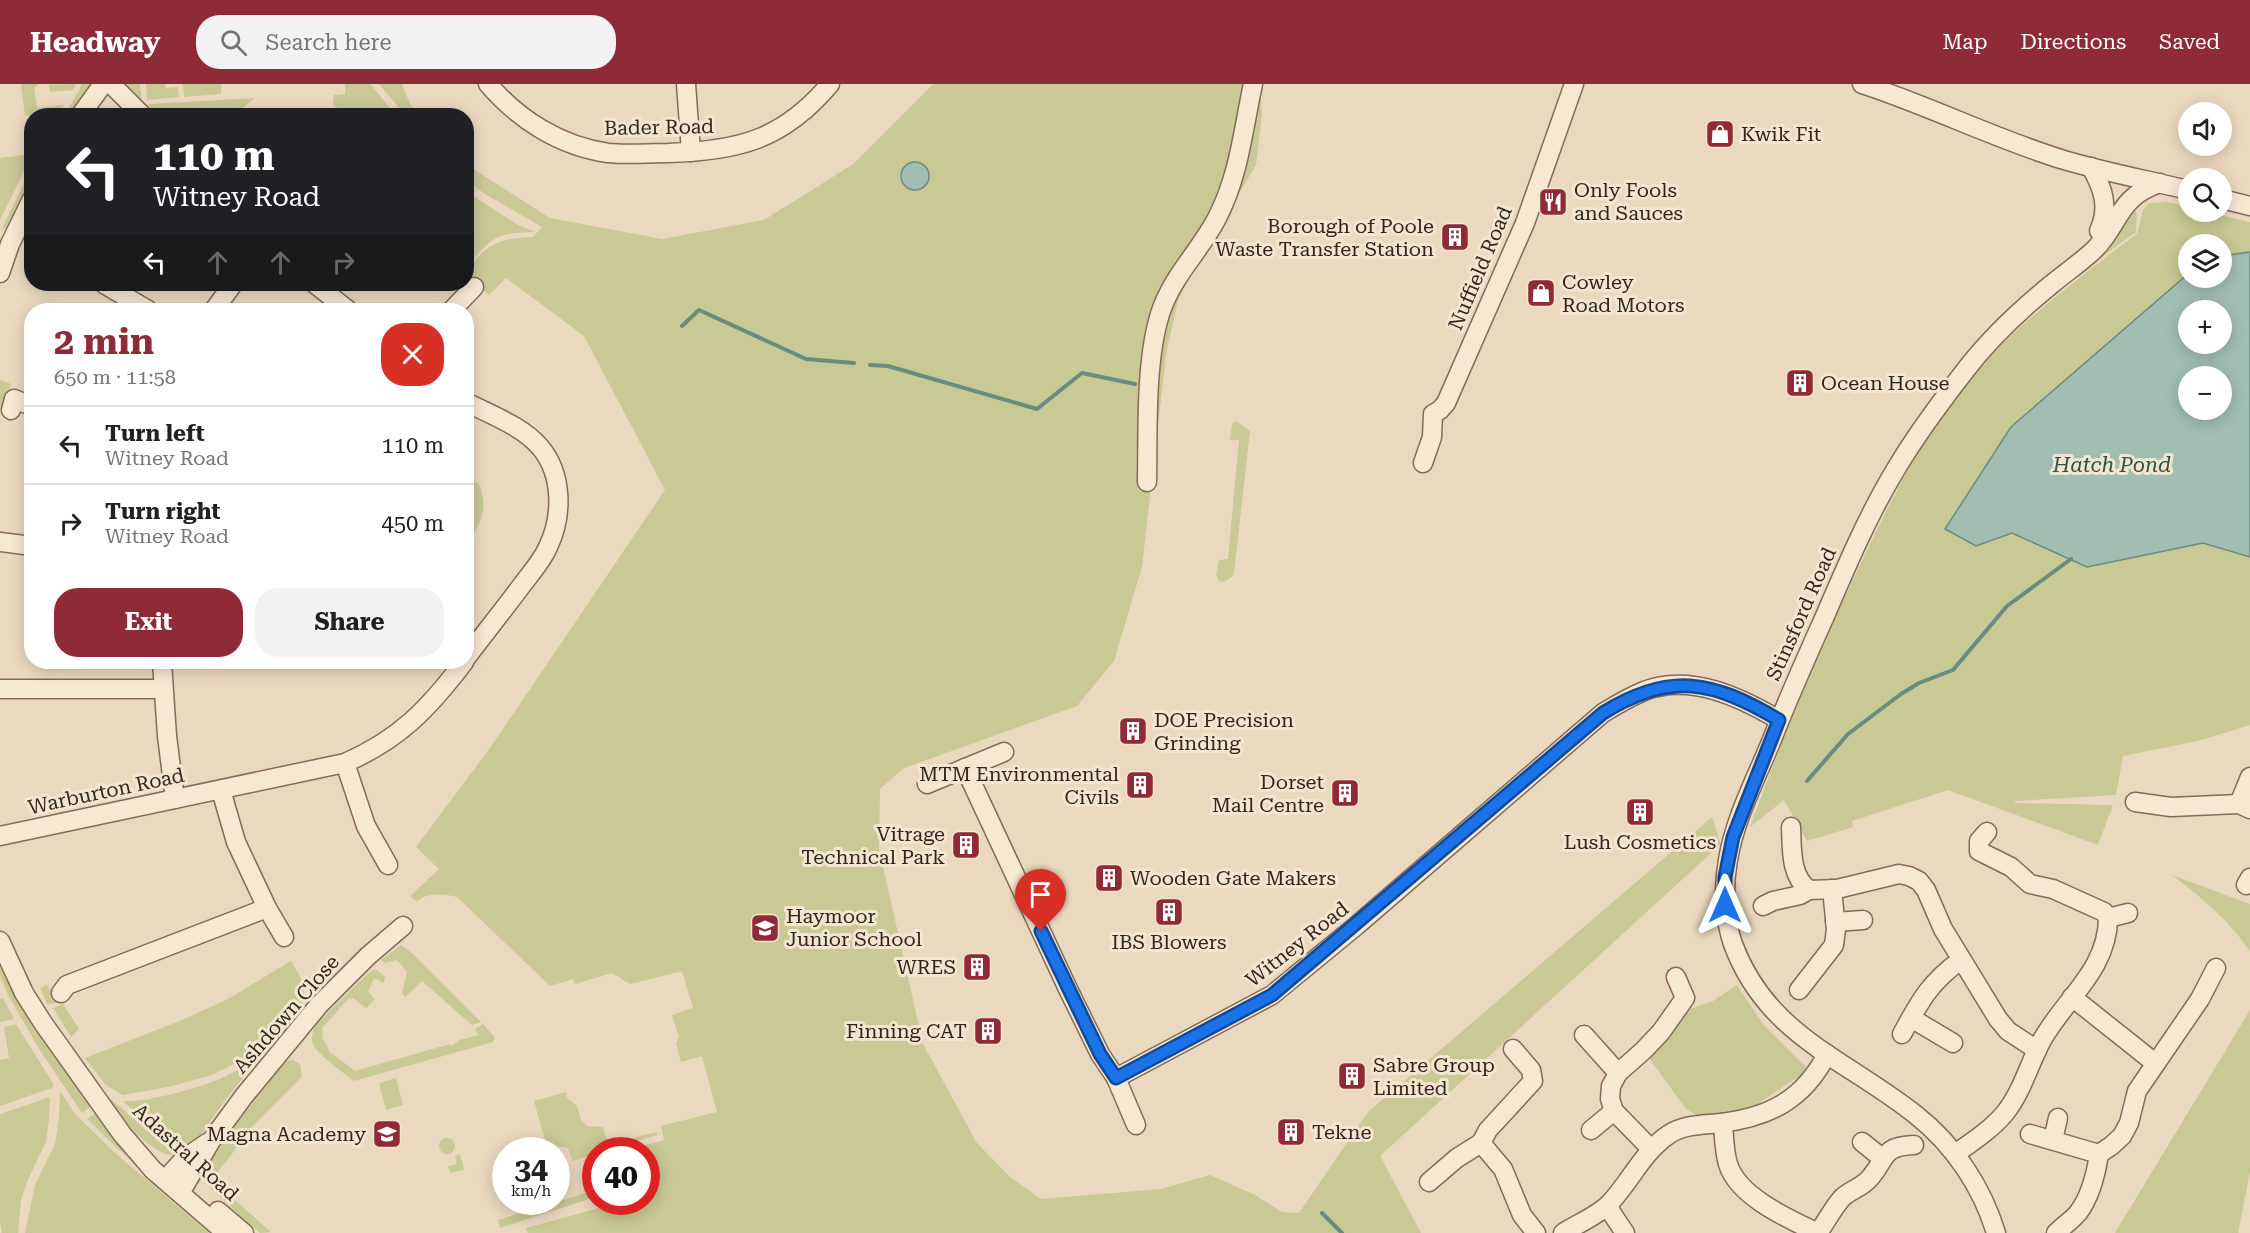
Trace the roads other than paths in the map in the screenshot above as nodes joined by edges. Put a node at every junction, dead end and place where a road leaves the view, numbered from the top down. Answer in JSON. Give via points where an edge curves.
{"nodes":[{"id":1,"x":103,"y":84,"type":"edge"},
{"id":2,"x":111,"y":84,"type":"edge"},
{"id":3,"x":488,"y":84,"type":"edge"},
{"id":4,"x":686,"y":84,"type":"edge"},
{"id":5,"x":830,"y":84,"type":"edge"},
{"id":6,"x":1254,"y":84,"type":"edge"},
{"id":7,"x":1574,"y":84,"type":"edge"},
{"id":8,"x":1862,"y":84,"type":"edge"},
{"id":9,"x":86,"y":108,"type":"edge"},
{"id":10,"x":135,"y":108,"type":"edge"},
{"id":11,"x":691,"y":152,"type":"junction"},
{"id":12,"x":2091,"y":167,"type":"junction"},
{"id":13,"x":2127,"y":175,"type":"junction"},
{"id":14,"x":2160,"y":183,"type":"junction"},
{"id":15,"x":2178,"y":188,"type":"edge"},
{"id":16,"x":2232,"y":202,"type":"edge"},
{"id":17,"x":2250,"y":206,"type":"edge"},
{"id":18,"x":24,"y":212,"type":"edge"},
{"id":19,"x":2106,"y":234,"type":"junction"},
{"id":20,"x":5,"y":242,"type":"edge"},
{"id":21,"x":0,"y":273,"type":"edge"},
{"id":22,"x":2052,"y":284,"type":"junction"},
{"id":23,"x":116,"y":291,"type":"edge"},
{"id":24,"x":324,"y":291,"type":"edge"},
{"id":25,"x":471,"y":291,"type":"edge"},
{"id":26,"x":136,"y":303,"type":"edge"},
{"id":27,"x":339,"y":303,"type":"edge"},
{"id":28,"x":460,"y":303,"type":"edge"},
{"id":29,"x":474,"y":406,"type":"edge"},
{"id":30,"x":1423,"y":463,"type":"dead end"},
{"id":31,"x":1147,"y":482,"type":"dead end"},
{"id":32,"x":0,"y":542,"type":"edge"},
{"id":33,"x":24,"y":545,"type":"edge"},
{"id":34,"x":474,"y":647,"type":"edge"},
{"id":35,"x":162,"y":669,"type":"edge"},
{"id":36,"x":459,"y":669,"type":"edge"},
{"id":37,"x":0,"y":689,"type":"edge"},
{"id":38,"x":163,"y":689,"type":"junction"},
{"id":39,"x":1779,"y":720,"type":"junction"},
{"id":40,"x":1004,"y":752,"type":"dead end"},
{"id":41,"x":345,"y":763,"type":"junction"},
{"id":42,"x":965,"y":768,"type":"junction"},
{"id":43,"x":2250,"y":777,"type":"edge"},
{"id":44,"x":927,"y":784,"type":"dead end"},
{"id":45,"x":221,"y":790,"type":"junction"},
{"id":46,"x":175,"y":799,"type":"junction"},
{"id":47,"x":2135,"y":802,"type":"dead end"},
{"id":48,"x":2245,"y":807,"type":"edge"},
{"id":49,"x":1791,"y":827,"type":"dead end"},
{"id":50,"x":1987,"y":832,"type":"dead end"},
{"id":51,"x":0,"y":836,"type":"edge"},
{"id":52,"x":378,"y":857,"type":"dead end"},
{"id":53,"x":1809,"y":890,"type":"junction"},
{"id":54,"x":1832,"y":890,"type":"junction"},
{"id":55,"x":1763,"y":906,"type":"dead end"},
{"id":56,"x":267,"y":908,"type":"junction"},
{"id":57,"x":2128,"y":913,"type":"dead end"},
{"id":58,"x":2108,"y":918,"type":"junction"},
{"id":59,"x":1863,"y":920,"type":"dead end"},
{"id":60,"x":1835,"y":922,"type":"junction"},
{"id":61,"x":403,"y":926,"type":"dead end"},
{"id":62,"x":284,"y":937,"type":"dead end"},
{"id":63,"x":0,"y":941,"type":"edge"},
{"id":64,"x":1961,"y":960,"type":"junction"},
{"id":65,"x":2216,"y":968,"type":"dead end"},
{"id":66,"x":1676,"y":977,"type":"dead end"},
{"id":67,"x":1799,"y":990,"type":"dead end"},
{"id":68,"x":61,"y":993,"type":"dead end"},
{"id":69,"x":2072,"y":997,"type":"junction"},
{"id":70,"x":1584,"y":1035,"type":"dead end"},
{"id":71,"x":1953,"y":1043,"type":"dead end"},
{"id":72,"x":1513,"y":1049,"type":"dead end"},
{"id":73,"x":2037,"y":1050,"type":"junction"},
{"id":74,"x":1827,"y":1054,"type":"junction"},
{"id":75,"x":2155,"y":1063,"type":"junction"},
{"id":76,"x":1618,"y":1073,"type":"junction"},
{"id":77,"x":1116,"y":1078,"type":"junction"},
{"id":78,"x":1614,"y":1112,"type":"junction"},
{"id":79,"x":2058,"y":1118,"type":"dead end"},
{"id":80,"x":1723,"y":1123,"type":"junction"},
{"id":81,"x":1136,"y":1125,"type":"dead end"},
{"id":82,"x":1591,"y":1130,"type":"dead end"},
{"id":83,"x":2030,"y":1134,"type":"dead end"},
{"id":84,"x":2053,"y":1140,"type":"junction"},
{"id":85,"x":211,"y":1141,"type":"junction"},
{"id":86,"x":1862,"y":1142,"type":"dead end"},
{"id":87,"x":1481,"y":1143,"type":"junction"},
{"id":88,"x":1914,"y":1145,"type":"dead end"},
{"id":89,"x":1651,"y":1149,"type":"junction"},
{"id":90,"x":1955,"y":1154,"type":"junction"},
{"id":91,"x":2098,"y":1154,"type":"junction"},
{"id":92,"x":1882,"y":1158,"type":"junction"},
{"id":93,"x":169,"y":1176,"type":"junction"},
{"id":94,"x":1429,"y":1182,"type":"dead end"},
{"id":95,"x":183,"y":1189,"type":"junction"},
{"id":96,"x":1608,"y":1206,"type":"junction"},
{"id":97,"x":226,"y":1233,"type":"edge"},
{"id":98,"x":244,"y":1233,"type":"edge"},
{"id":99,"x":1536,"y":1233,"type":"edge"},
{"id":100,"x":1563,"y":1233,"type":"edge"},
{"id":101,"x":1625,"y":1233,"type":"edge"},
{"id":102,"x":1818,"y":1233,"type":"edge"},
{"id":103,"x":1996,"y":1233,"type":"edge"},
{"id":104,"x":2056,"y":1233,"type":"edge"}],
"edges":[{"from":1,"to":9,"type":"street"},
{"from":2,"to":10,"type":"street"},
{"from":3,"to":11,"type":"street","name":"Bader Road","via":[[532,124],[573,145],[609,153]]},
{"from":4,"to":11,"type":"street"},
{"from":5,"to":11,"type":"street","name":"Bader Road","via":[[814,103],[778,130],[737,146]]},
{"from":6,"to":31,"type":"street","via":[[1240,158],[1223,205],[1165,299],[1159,316],[1152,357]]},
{"from":7,"to":30,"type":"street","name":"Nuffield Road","via":[[1525,223],[1446,403],[1432,414],[1432,437]]},
{"from":8,"to":12,"type":"street","via":[[2005,140]]},
{"from":12,"to":13,"type":"street"},
{"from":12,"to":22,"type":"street","via":[[2103,192],[2106,210],[2100,230]]},
{"from":13,"to":14,"type":"street"},
{"from":13,"to":19,"type":"street","name":"Stinsford Road"},
{"from":14,"to":15,"type":"street"},
{"from":14,"to":19,"type":"street","name":"Stinsford Road","via":[[2133,196]]},
{"from":16,"to":17,"type":"street"},
{"from":18,"to":20,"type":"street"},
{"from":19,"to":22,"type":"street","name":"Stinsford Road"},
{"from":20,"to":21,"type":"street"},
{"from":22,"to":39,"type":"street","name":"Stinsford Road","via":[[2014,316],[1967,369],[1895,470],[1845,570]]},
{"from":23,"to":26,"type":"street"},
{"from":24,"to":27,"type":"street"},
{"from":25,"to":28,"type":"street"},
{"from":29,"to":34,"type":"street","via":[[510,424],[540,447],[558,484],[559,500],[547,550]]},
{"from":32,"to":33,"type":"street"},
{"from":35,"to":38,"type":"street"},
{"from":36,"to":41,"type":"street","name":"Warburton Road","via":[[414,719],[373,751]]},
{"from":37,"to":38,"type":"street"},
{"from":38,"to":46,"type":"street"},
{"from":39,"to":74,"type":"street","name":"Stinsford Road","via":[[1743,808],[1728,858],[1725,895],[1729,931],[1752,985],[1796,1033]]},
{"from":39,"to":77,"type":"street","name":"Witney Road","via":[[1733,695],[1695,686],[1646,690],[1624,700],[1603,713],[1272,995]]},
{"from":40,"to":42,"type":"street"},
{"from":41,"to":45,"type":"street","name":"Warburton Road"},
{"from":41,"to":52,"type":"street"},
{"from":42,"to":44,"type":"street"},
{"from":42,"to":77,"type":"street","via":[[1068,989]]},
{"from":43,"to":48,"type":"street"},
{"from":45,"to":46,"type":"street","name":"Warburton Road"},
{"from":45,"to":56,"type":"street","via":[[236,842]]},
{"from":46,"to":51,"type":"street","name":"Warburton Road"},
{"from":47,"to":48,"type":"street","via":[[2171,807]]},
{"from":49,"to":53,"type":"street","via":[[1795,872]]},
{"from":50,"to":58,"type":"street","via":[[1979,841],[1979,851],[2011,867],[2030,884],[2078,899]]},
{"from":53,"to":54,"type":"street"},
{"from":53,"to":55,"type":"street"},
{"from":54,"to":60,"type":"street"},
{"from":54,"to":64,"type":"street","via":[[1899,874],[1919,881]]},
{"from":56,"to":62,"type":"street"},
{"from":56,"to":68,"type":"street","via":[[67,985]]},
{"from":57,"to":58,"type":"street"},
{"from":58,"to":69,"type":"street","via":[[2100,957],[2088,980]]},
{"from":59,"to":60,"type":"street"},
{"from":60,"to":67,"type":"street","via":[[1834,945]]},
{"from":61,"to":85,"type":"street","name":"Ashdown Close","via":[[319,1005]]},
{"from":63,"to":93,"type":"street","name":"Adastral Road","via":[[24,993],[99,1104]]},
{"from":64,"to":71,"type":"street","via":[[1935,980],[1906,1026]]},
{"from":64,"to":73,"type":"street","via":[[1998,1020]]},
{"from":65,"to":75,"type":"street","via":[[2200,999]]},
{"from":66,"to":76,"type":"street","via":[[1694,997]]},
{"from":69,"to":73,"type":"street"},
{"from":69,"to":75,"type":"street"},
{"from":70,"to":76,"type":"street"},
{"from":72,"to":87,"type":"street","via":[[1531,1070],[1533,1081]]},
{"from":73,"to":90,"type":"street","via":[[2015,1100],[2003,1116]]},
{"from":74,"to":80,"type":"street","via":[[1817,1073],[1790,1101],[1773,1110]]},
{"from":74,"to":90,"type":"street","name":"Stinsford Road","via":[[1917,1116]]},
{"from":75,"to":91,"type":"street","via":[[2137,1091],[2122,1136]]},
{"from":76,"to":78,"type":"street","via":[[1611,1086]]},
{"from":77,"to":81,"type":"street"},
{"from":78,"to":82,"type":"street"},
{"from":78,"to":89,"type":"street"},
{"from":79,"to":84,"type":"street"},
{"from":80,"to":89,"type":"street","via":[[1687,1126]]},
{"from":80,"to":102,"type":"street","via":[[1728,1165],[1737,1181],[1753,1197]]},
{"from":83,"to":84,"type":"street"},
{"from":84,"to":91,"type":"street"},
{"from":85,"to":93,"type":"street","via":[[184,1159]]},
{"from":85,"to":95,"type":"street"},
{"from":86,"to":92,"type":"street"},
{"from":87,"to":94,"type":"street"},
{"from":87,"to":99,"type":"street","via":[[1503,1169],[1522,1215]]},
{"from":88,"to":92,"type":"street","via":[[1899,1146]]},
{"from":89,"to":96,"type":"street"},
{"from":90,"to":103,"type":"street","name":"Stinsford Road","via":[[1980,1193]]},
{"from":91,"to":104,"type":"street","via":[[2089,1193],[2077,1214]]},
{"from":92,"to":102,"type":"street","via":[[1870,1178],[1843,1197]]},
{"from":93,"to":95,"type":"street","name":"Adastral Road"},
{"from":95,"to":97,"type":"street","name":"Adastral Road"},
{"from":95,"to":98,"type":"street","name":"Adastral Road"},
{"from":96,"to":100,"type":"street"},
{"from":96,"to":101,"type":"street"}]}
